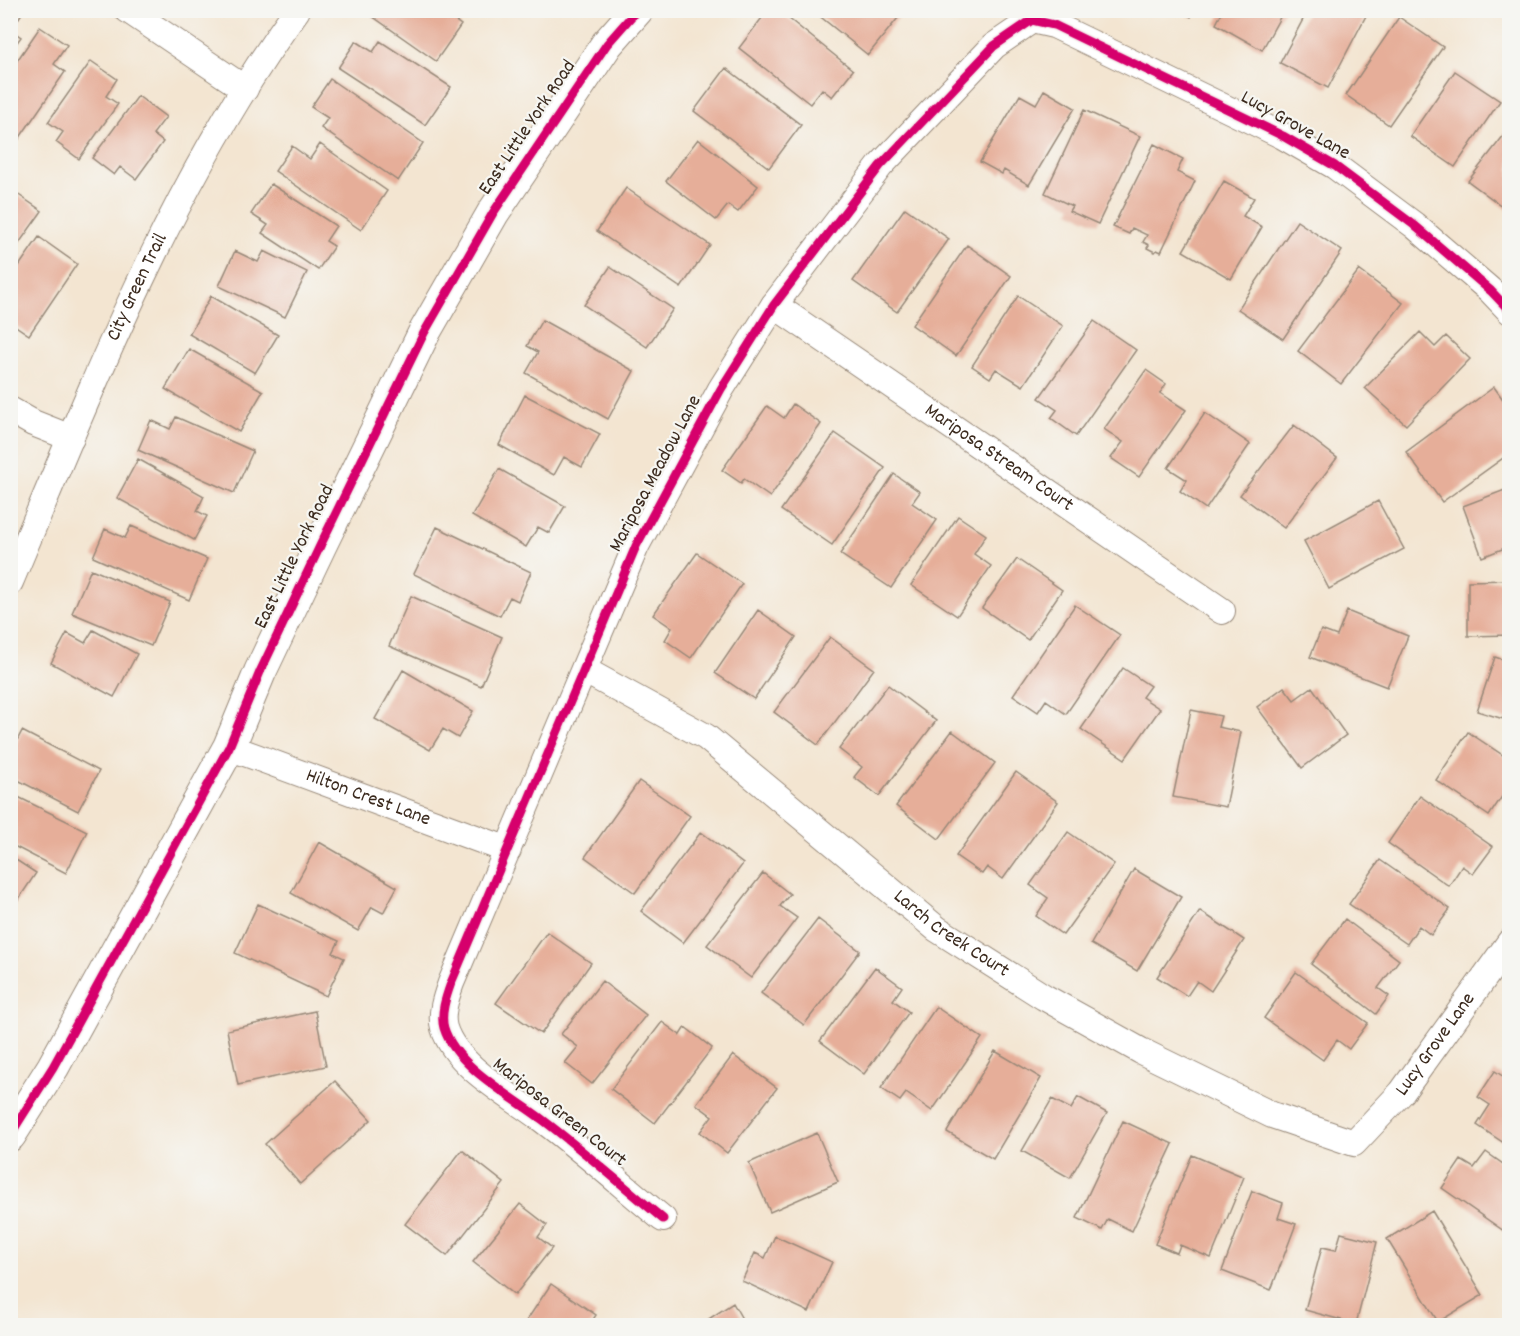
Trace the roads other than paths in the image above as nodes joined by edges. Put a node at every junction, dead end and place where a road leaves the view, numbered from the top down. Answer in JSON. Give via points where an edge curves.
{"nodes":[{"id":1,"x":128,"y":10,"type":"edge"},
{"id":2,"x":297,"y":10,"type":"edge"},
{"id":3,"x":637,"y":10,"type":"edge"},
{"id":4,"x":1032,"y":20,"type":"joint"},
{"id":5,"x":245,"y":89,"type":"junction"},
{"id":6,"x":774,"y":305,"type":"junction"},
{"id":7,"x":1509,"y":311,"type":"edge"},
{"id":8,"x":10,"y":410,"type":"edge"},
{"id":9,"x":71,"y":438,"type":"junction"},
{"id":10,"x":10,"y":582,"type":"edge"},
{"id":11,"x":1222,"y":611,"type":"dead end"},
{"id":12,"x":584,"y":670,"type":"junction"},
{"id":13,"x":229,"y":747,"type":"junction"},
{"id":14,"x":508,"y":850,"type":"junction"},
{"id":15,"x":1509,"y":942,"type":"edge"},
{"id":16,"x":444,"y":1027,"type":"joint"},
{"id":17,"x":10,"y":1134,"type":"edge"},
{"id":18,"x":1354,"y":1143,"type":"joint"},
{"id":19,"x":663,"y":1219,"type":"dead end"}],
"edges":[{"from":1,"to":5,"type":"street"},
{"from":2,"to":5,"type":"street","name":"City Green Trail"},
{"from":3,"to":13,"type":"street","name":"East Little York Road","via":[[607,44],[493,213],[424,333],[260,672]]},
{"from":4,"to":6,"type":"street","name":"Mariposa Meadow Lane","via":[[994,46],[880,166]]},
{"from":4,"to":7,"type":"street","name":"Lucy Grove Lane","via":[[1054,25],[1273,131],[1335,166],[1414,225]]},
{"from":5,"to":9,"type":"street","name":"City Green Trail","via":[[146,269]]},
{"from":6,"to":11,"type":"street","name":"Mariposa Stream Court"},
{"from":6,"to":12,"type":"street","name":"Mariposa Meadow Lane","via":[[721,389],[636,546]]},
{"from":8,"to":9,"type":"street"},
{"from":9,"to":10,"type":"street","name":"City Green Trail"},
{"from":12,"to":14,"type":"street","name":"Mariposa Meadow Lane"},
{"from":12,"to":18,"type":"street","name":"Larch Creek Court","via":[[706,737],[937,929],[1044,997],[1141,1051],[1272,1115]]},
{"from":13,"to":14,"type":"street","name":"Hilton Crest Lane"},
{"from":13,"to":17,"type":"street","name":"East Little York Road","via":[[53,1067]]},
{"from":14,"to":16,"type":"street","name":"Mariposa Meadow Lane","via":[[451,983],[444,1003]]},
{"from":15,"to":18,"type":"street","name":"Lucy Grove Lane","via":[[1402,1092]]},
{"from":16,"to":19,"type":"street","name":"Mariposa Green Court","via":[[461,1056],[476,1071],[544,1120]]}]}
